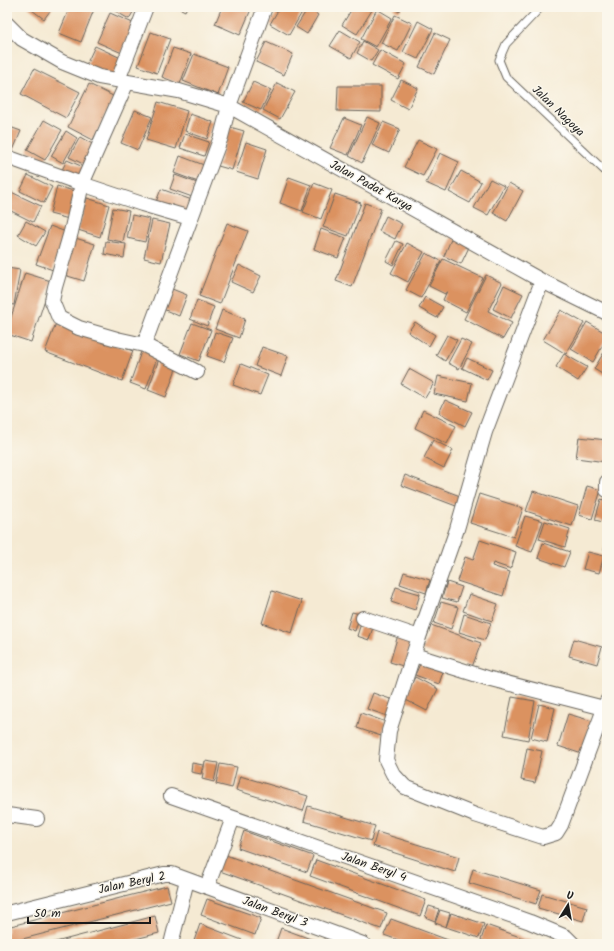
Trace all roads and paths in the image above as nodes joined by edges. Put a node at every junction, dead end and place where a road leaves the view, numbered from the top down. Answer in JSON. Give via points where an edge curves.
{"nodes":[{"id":1,"x":146,"y":7,"type":"edge"},
{"id":2,"x":265,"y":7,"type":"edge"},
{"id":3,"x":541,"y":7,"type":"edge"},
{"id":4,"x":7,"y":24,"type":"edge"},
{"id":5,"x":123,"y":81,"type":"junction"},
{"id":6,"x":229,"y":106,"type":"junction"},
{"id":7,"x":7,"y":157,"type":"edge"},
{"id":8,"x":607,"y":173,"type":"edge"},
{"id":9,"x":82,"y":184,"type":"junction"},
{"id":10,"x":190,"y":218,"type":"junction"},
{"id":11,"x":542,"y":281,"type":"junction"},
{"id":12,"x":607,"y":313,"type":"edge"},
{"id":13,"x":144,"y":345,"type":"junction"},
{"id":14,"x":197,"y":372,"type":"dead end"},
{"id":15,"x":607,"y":482,"type":"edge"},
{"id":16,"x":607,"y":490,"type":"edge"},
{"id":17,"x":363,"y":618,"type":"dead end"},
{"id":18,"x":419,"y":637,"type":"junction"},
{"id":19,"x":414,"y":655,"type":"junction"},
{"id":20,"x":606,"y":704,"type":"edge"},
{"id":21,"x":171,"y":796,"type":"dead end"},
{"id":22,"x":7,"y":815,"type":"edge"},
{"id":23,"x":233,"y":818,"type":"junction"},
{"id":24,"x":37,"y":819,"type":"dead end"},
{"id":25,"x":187,"y":880,"type":"junction"},
{"id":26,"x":207,"y":887,"type":"junction"},
{"id":27,"x":7,"y":913,"type":"edge"},
{"id":28,"x":171,"y":944,"type":"edge"},
{"id":29,"x":363,"y":944,"type":"edge"},
{"id":30,"x":573,"y":944,"type":"edge"}],
"edges":[{"from":1,"to":5,"type":"street"},
{"from":2,"to":6,"type":"street"},
{"from":3,"to":8,"type":"lane","name":"Jalan Nagoya","via":[[506,44],[499,60],[506,77]]},
{"from":4,"to":5,"type":"street","name":"Jalan Padat Karya","via":[[22,39],[62,62],[99,77]]},
{"from":5,"to":6,"type":"street","name":"Jalan Padat Karya","via":[[179,91]]},
{"from":5,"to":9,"type":"street"},
{"from":6,"to":10,"type":"street","via":[[222,137]]},
{"from":6,"to":11,"type":"street","name":"Jalan Padat Karya"},
{"from":7,"to":9,"type":"street"},
{"from":9,"to":10,"type":"street"},
{"from":9,"to":13,"type":"street","via":[[52,301],[59,318],[79,328]]},
{"from":10,"to":13,"type":"street"},
{"from":11,"to":12,"type":"street","name":"Jalan Padat Karya"},
{"from":11,"to":18,"type":"street","via":[[492,414],[457,530]]},
{"from":13,"to":14,"type":"street"},
{"from":15,"to":16,"type":"street"},
{"from":17,"to":18,"type":"street"},
{"from":18,"to":19,"type":"street"},
{"from":19,"to":20,"type":"street","via":[[487,678]]},
{"from":19,"to":20,"type":"street","via":[[389,731],[386,760],[392,774],[405,787],[475,815],[543,837],[556,833],[561,825]]},
{"from":21,"to":23,"type":"street","name":"Jalan Beryl 4"},
{"from":22,"to":24,"type":"street"},
{"from":23,"to":26,"type":"street"},
{"from":23,"to":30,"type":"street","name":"Jalan Beryl 4","via":[[530,922],[566,937]]},
{"from":25,"to":26,"type":"street","name":"Jalan Beryl 3"},
{"from":25,"to":27,"type":"street","name":"Jalan Beryl 2","via":[[172,874],[156,875]]},
{"from":25,"to":28,"type":"street"},
{"from":26,"to":29,"type":"street","name":"Jalan Beryl 3"}]}
